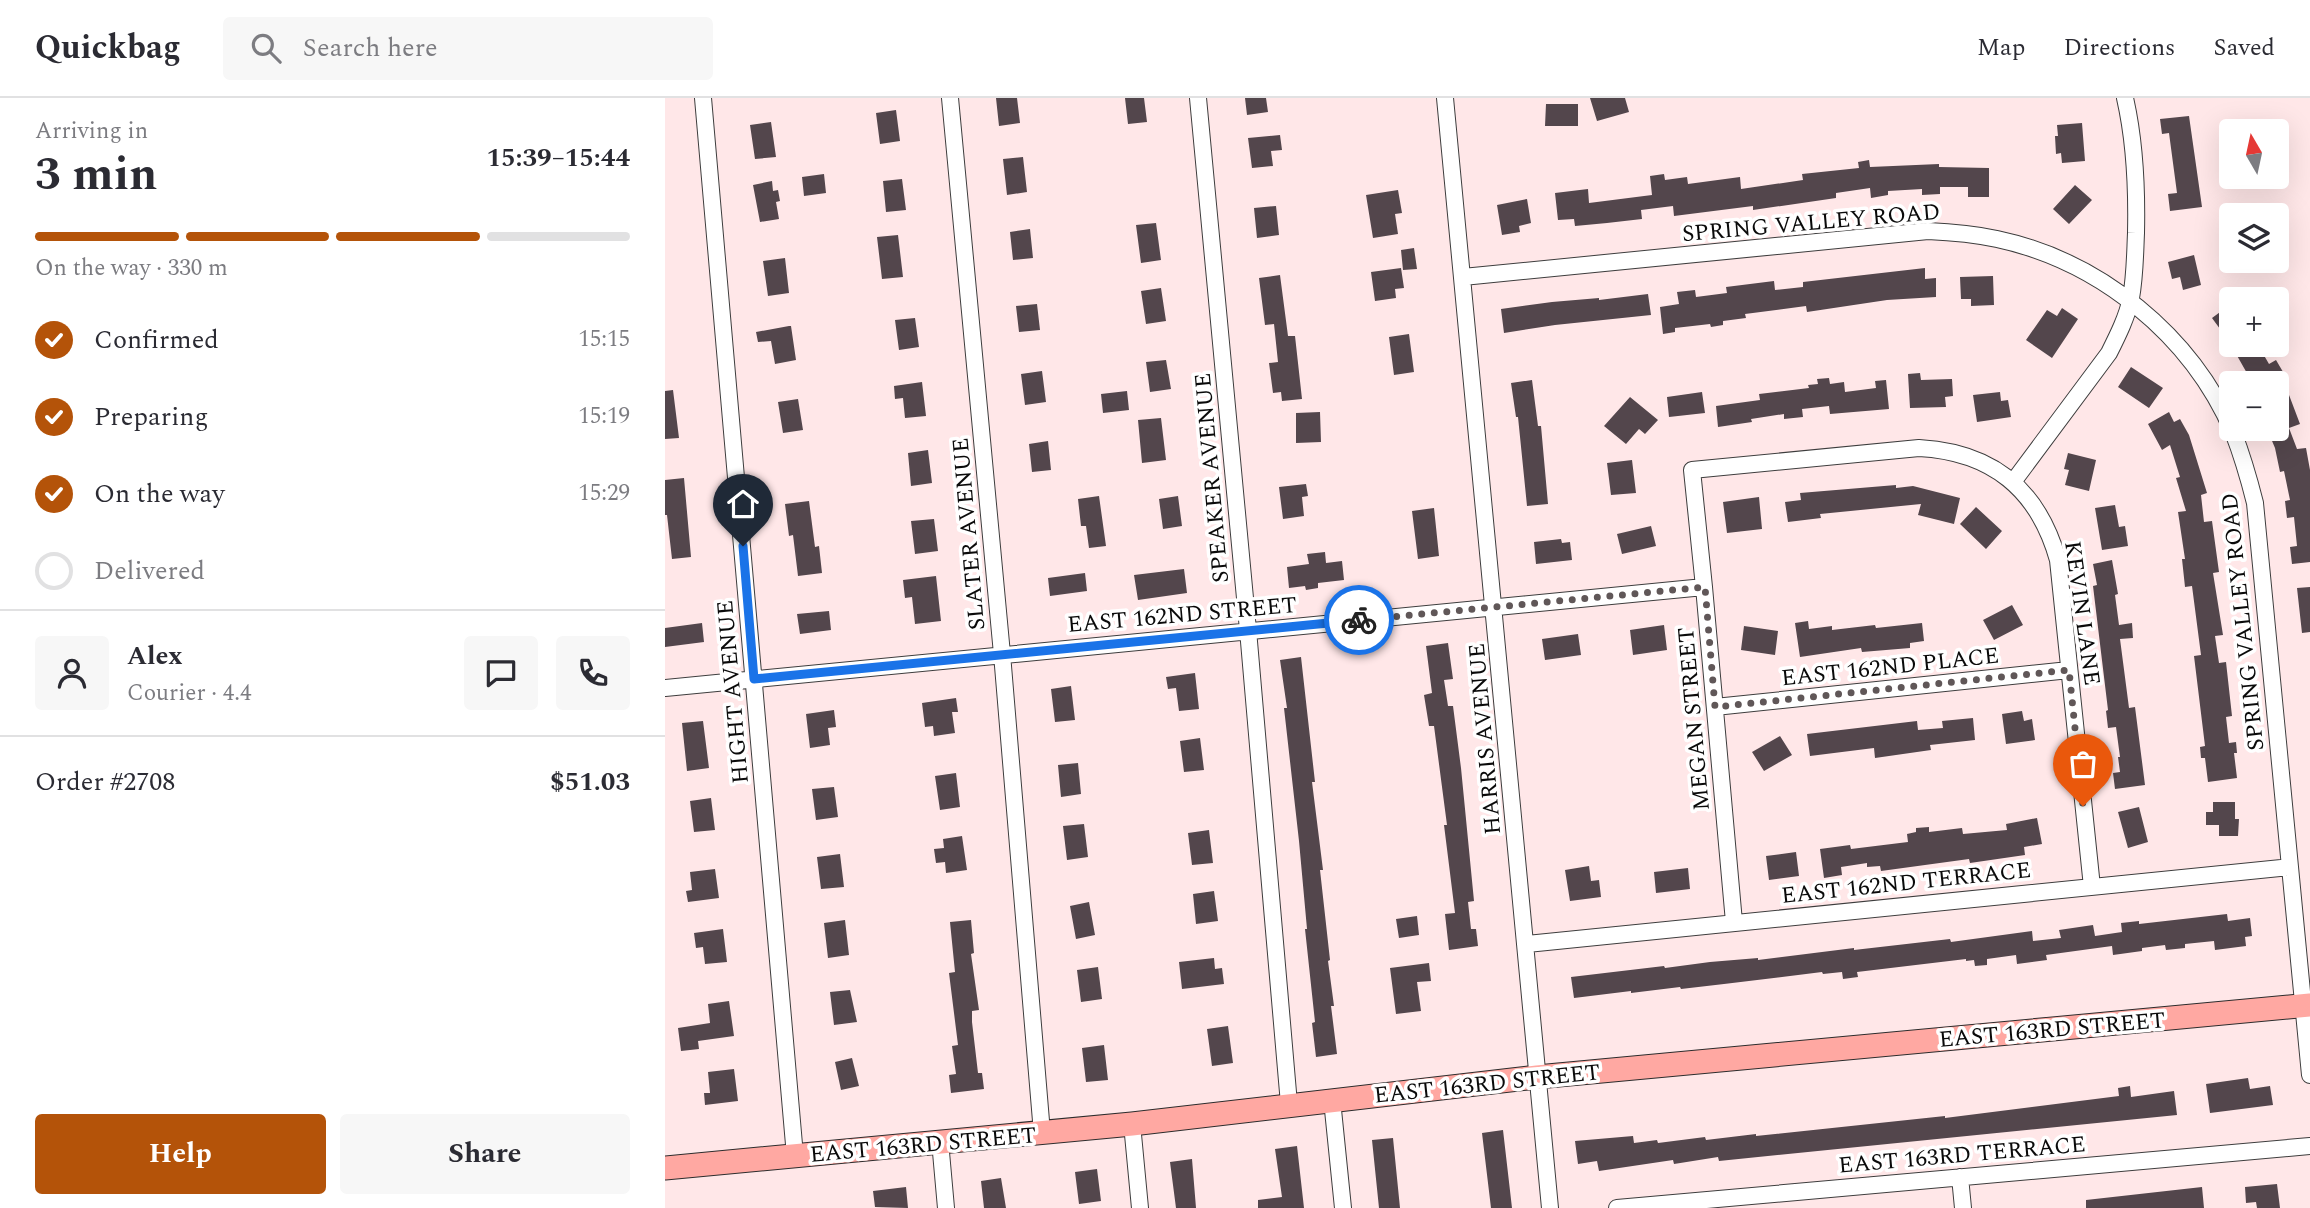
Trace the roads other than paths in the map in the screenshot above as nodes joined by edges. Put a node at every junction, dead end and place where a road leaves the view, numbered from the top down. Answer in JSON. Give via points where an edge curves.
{"nodes":[{"id":1,"x":702,"y":98,"type":"edge"},
{"id":2,"x":950,"y":98,"type":"edge"},
{"id":3,"x":1198,"y":98,"type":"edge"},
{"id":4,"x":1445,"y":98,"type":"edge"},
{"id":5,"x":2125,"y":98,"type":"edge"},
{"id":6,"x":1463,"y":277,"type":"junction"},
{"id":7,"x":2130,"y":301,"type":"junction"},
{"id":8,"x":1692,"y":470,"type":"joint"},
{"id":9,"x":2013,"y":482,"type":"junction"},
{"id":10,"x":1705,"y":587,"type":"junction"},
{"id":11,"x":1495,"y":607,"type":"junction"},
{"id":12,"x":1248,"y":630,"type":"junction"},
{"id":13,"x":1002,"y":654,"type":"junction"},
{"id":14,"x":2069,"y":670,"type":"junction"},
{"id":15,"x":754,"y":679,"type":"junction"},
{"id":16,"x":665,"y":688,"type":"edge"},
{"id":17,"x":1715,"y":707,"type":"junction"},
{"id":18,"x":2290,"y":867,"type":"junction"},
{"id":19,"x":2092,"y":887,"type":"junction"},
{"id":20,"x":1734,"y":922,"type":"junction"},
{"id":21,"x":1527,"y":944,"type":"junction"},
{"id":22,"x":2307,"y":1005,"type":"edge"},
{"id":23,"x":2310,"y":1075,"type":"edge"},
{"id":24,"x":1537,"y":1077,"type":"junction"},
{"id":25,"x":1332,"y":1100,"type":"junction"},
{"id":26,"x":1289,"y":1104,"type":"junction"},
{"id":27,"x":1132,"y":1124,"type":"junction"},
{"id":28,"x":1042,"y":1133,"type":"junction"},
{"id":29,"x":940,"y":1141,"type":"junction"},
{"id":30,"x":2310,"y":1146,"type":"edge"},
{"id":31,"x":795,"y":1156,"type":"junction"},
{"id":32,"x":665,"y":1168,"type":"edge"},
{"id":33,"x":1960,"y":1177,"type":"junction"},
{"id":34,"x":1759,"y":1201,"type":"edge"},
{"id":35,"x":946,"y":1208,"type":"edge"},
{"id":36,"x":1140,"y":1208,"type":"edge"},
{"id":37,"x":1343,"y":1208,"type":"edge"},
{"id":38,"x":1550,"y":1208,"type":"edge"},
{"id":39,"x":1617,"y":1208,"type":"edge"},
{"id":40,"x":1963,"y":1208,"type":"edge"}],
"edges":[{"from":1,"to":15,"type":"street","name":"HIGHT AVENUE"},
{"from":2,"to":13,"type":"street","name":"SLATER AVENUE"},
{"from":3,"to":12,"type":"street","name":"SPEAKER AVENUE"},
{"from":4,"to":6,"type":"street","name":"HARRIS AVENUE"},
{"from":5,"to":7,"type":"street","via":[[2137,200]]},
{"from":6,"to":7,"type":"street","name":"SPRING VALLEY ROAD","via":[[1928,231],[1963,233],[2037,250],[2069,263]]},
{"from":6,"to":11,"type":"street","name":"HARRIS AVENUE"},
{"from":7,"to":9,"type":"street","via":[[2109,353]]},
{"from":7,"to":18,"type":"street","name":"SPRING VALLEY ROAD","via":[[2198,370],[2227,421],[2246,469],[2255,503]]},
{"from":8,"to":9,"type":"street","name":"KEVIN LANE","via":[[1919,448],[1963,454]]},
{"from":8,"to":10,"type":"street","name":"MEGAN STREET"},
{"from":9,"to":14,"type":"street","name":"KEVIN LANE","via":[[2030,499],[2052,539]]},
{"from":10,"to":11,"type":"street","name":"EAST 162ND STREET"},
{"from":10,"to":17,"type":"street","name":"MEGAN STREET"},
{"from":11,"to":12,"type":"street","name":"EAST 162ND STREET"},
{"from":11,"to":21,"type":"street","name":"HARRIS AVENUE"},
{"from":12,"to":13,"type":"street","name":"EAST 162ND STREET"},
{"from":12,"to":26,"type":"street","name":"SPEAKER AVENUE"},
{"from":13,"to":15,"type":"street","name":"EAST 162ND STREET"},
{"from":13,"to":28,"type":"street","name":"SLATER AVENUE"},
{"from":14,"to":17,"type":"street","name":"EAST 162ND PLACE"},
{"from":14,"to":19,"type":"street","name":"KEVIN LANE"},
{"from":15,"to":16,"type":"street","name":"EAST 162ND STREET"},
{"from":15,"to":31,"type":"street","name":"HIGHT AVENUE"},
{"from":17,"to":20,"type":"street","name":"MEGAN STREET"},
{"from":18,"to":19,"type":"street","name":"EAST 162ND TERRACE"},
{"from":18,"to":22,"type":"street","name":"SPRING VALLEY ROAD"},
{"from":19,"to":20,"type":"street","name":"EAST 162ND TERRACE"},
{"from":20,"to":21,"type":"street","name":"EAST 162ND TERRACE"},
{"from":21,"to":24,"type":"street","name":"HARRIS AVENUE"},
{"from":22,"to":23,"type":"street","name":"SPRING VALLEY ROAD"},
{"from":22,"to":24,"type":"street","name":"EAST 163RD STREET"},
{"from":24,"to":25,"type":"street","name":"EAST 163RD STREET"},
{"from":24,"to":38,"type":"street","name":"HARRIS AVENUE"},
{"from":25,"to":26,"type":"street","name":"EAST 163RD STREET"},
{"from":25,"to":37,"type":"street"},
{"from":26,"to":27,"type":"street","name":"EAST 163RD STREET"},
{"from":27,"to":28,"type":"street","name":"EAST 163RD STREET"},
{"from":27,"to":36,"type":"street"},
{"from":28,"to":29,"type":"street","name":"EAST 163RD STREET"},
{"from":29,"to":31,"type":"street","name":"EAST 163RD STREET"},
{"from":29,"to":35,"type":"street"},
{"from":30,"to":33,"type":"street","name":"EAST 163RD TERRACE"},
{"from":31,"to":32,"type":"street","name":"EAST 163RD STREET"},
{"from":33,"to":34,"type":"street","name":"EAST 163RD TERRACE"},
{"from":33,"to":40,"type":"street"},
{"from":34,"to":39,"type":"street","name":"EAST 163RD TERRACE"}]}
